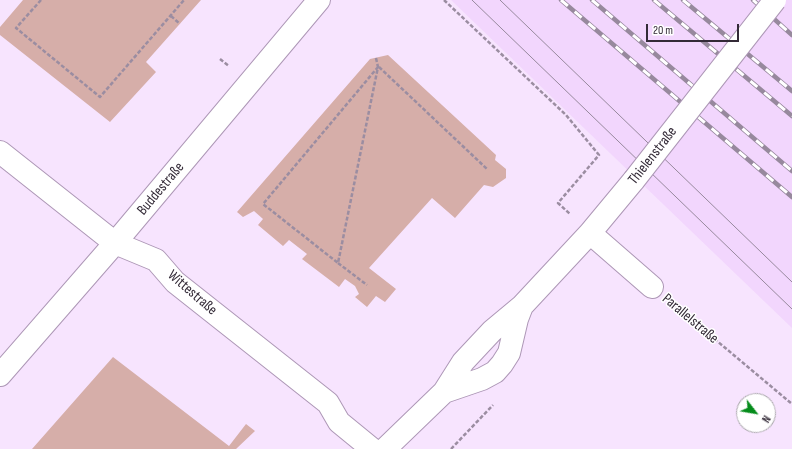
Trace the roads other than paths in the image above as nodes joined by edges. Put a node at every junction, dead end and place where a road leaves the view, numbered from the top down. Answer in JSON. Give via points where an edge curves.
{"nodes":[{"id":1,"x":319,"y":0,"type":"edge"},
{"id":2,"x":775,"y":0,"type":"edge"},
{"id":3,"x":0,"y":152,"type":"edge"},
{"id":4,"x":590,"y":233,"type":"junction"},
{"id":5,"x":115,"y":243,"type":"junction"},
{"id":6,"x":652,"y":287,"type":"road end"},
{"id":7,"x":522,"y":306,"type":"junction"},
{"id":8,"x":0,"y":375,"type":"edge"},
{"id":9,"x":444,"y":392,"type":"junction"},
{"id":10,"x":372,"y":449,"type":"edge"},
{"id":11,"x":386,"y":449,"type":"edge"}],
"edges":[{"from":1,"to":5,"type":"street","name":"Buddestraße"},
{"from":2,"to":4,"type":"street","name":"Thielenstraße","bridge":true},
{"from":3,"to":5,"type":"street","name":"Wittestraße"},
{"from":4,"to":6,"type":"street","name":"Parallelstraße"},
{"from":4,"to":7,"type":"street","name":"Thielenstraße"},
{"from":5,"to":8,"type":"street","name":"Buddestraße"},
{"from":5,"to":10,"type":"street","name":"Wittestraße","via":[[156,260],[175,282],[328,403],[339,422]]},
{"from":7,"to":9,"type":"street","name":"Thielenstraße","via":[[492,331],[463,362]]},
{"from":7,"to":9,"type":"street","name":"Thielenstraße","via":[[509,353],[495,372]]},
{"from":9,"to":11,"type":"street","name":"Thielenstraße"}]}
